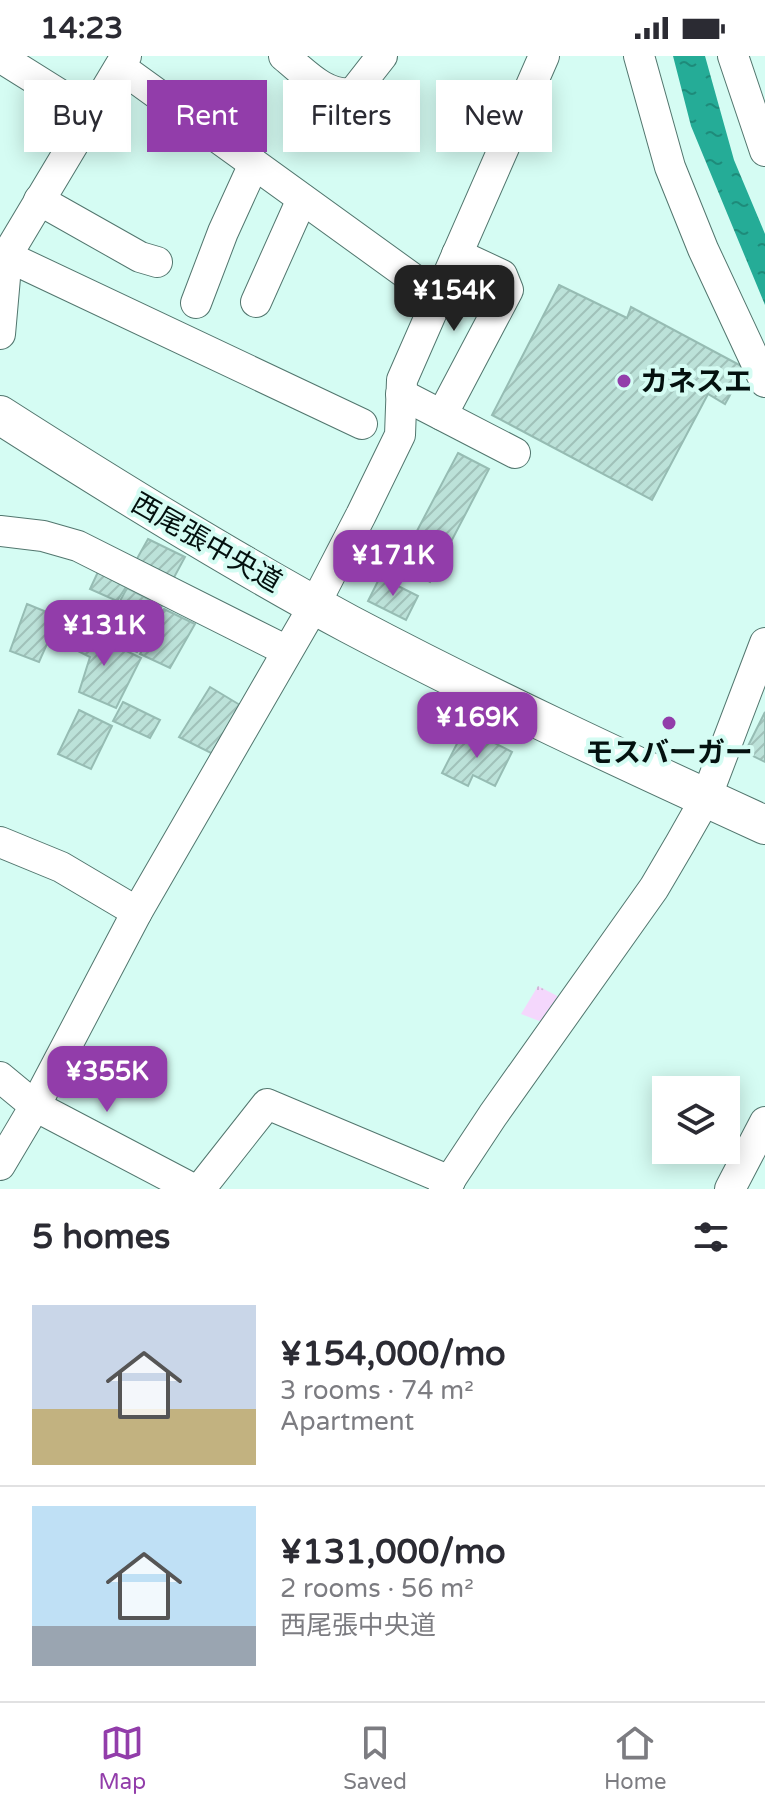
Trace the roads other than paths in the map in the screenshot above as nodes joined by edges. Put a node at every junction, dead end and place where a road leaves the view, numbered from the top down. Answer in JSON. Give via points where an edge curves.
{"nodes":[{"id":1,"x":284,"y":56,"type":"edge"},
{"id":2,"x":382,"y":56,"type":"edge"},
{"id":3,"x":639,"y":56,"type":"edge"},
{"id":4,"x":733,"y":56,"type":"edge"},
{"id":5,"x":0,"y":57,"type":"edge"},
{"id":6,"x":540,"y":58,"type":"edge"},
{"id":7,"x":123,"y":62,"type":"edge"},
{"id":8,"x":37,"y":80,"type":"edge"},
{"id":9,"x":112,"y":80,"type":"edge"},
{"id":10,"x":765,"y":151,"type":"edge"},
{"id":11,"x":68,"y":152,"type":"edge"},
{"id":12,"x":254,"y":164,"type":"junction"},
{"id":13,"x":302,"y":199,"type":"junction"},
{"id":14,"x":39,"y":200,"type":"junction"},
{"id":15,"x":3,"y":254,"type":"edge"},
{"id":16,"x":457,"y":254,"type":"junction"},
{"id":17,"x":157,"y":262,"type":"dead end"},
{"id":18,"x":437,"y":296,"type":"junction"},
{"id":19,"x":256,"y":302,"type":"dead end"},
{"id":20,"x":196,"y":303,"type":"dead end"},
{"id":21,"x":0,"y":334,"type":"edge"},
{"id":22,"x":765,"y":382,"type":"edge"},
{"id":23,"x":401,"y":394,"type":"junction"},
{"id":24,"x":0,"y":415,"type":"edge"},
{"id":25,"x":442,"y":415,"type":"junction"},
{"id":26,"x":362,"y":424,"type":"dead end"},
{"id":27,"x":515,"y":453,"type":"dead end"},
{"id":28,"x":0,"y":531,"type":"edge"},
{"id":29,"x":315,"y":604,"type":"junction"},
{"id":30,"x":765,"y":643,"type":"edge"},
{"id":31,"x":287,"y":651,"type":"junction"},
{"id":32,"x":706,"y":798,"type":"junction"},
{"id":33,"x":765,"y":825,"type":"edge"},
{"id":34,"x":0,"y":842,"type":"edge"},
{"id":35,"x":137,"y":912,"type":"junction"},
{"id":36,"x":0,"y":1077,"type":"edge"},
{"id":37,"x":35,"y":1106,"type":"junction"},
{"id":38,"x":765,"y":1122,"type":"edge"},
{"id":39,"x":0,"y":1165,"type":"edge"},
{"id":40,"x":447,"y":1185,"type":"edge"},
{"id":41,"x":193,"y":1189,"type":"edge"},
{"id":42,"x":200,"y":1189,"type":"edge"},
{"id":43,"x":730,"y":1189,"type":"edge"}],
"edges":[{"from":1,"to":2,"type":"street","via":[[340,95],[353,93]]},
{"from":3,"to":22,"type":"street","via":[[670,167]]},
{"from":4,"to":10,"type":"street"},
{"from":5,"to":8,"type":"street"},
{"from":6,"to":16,"type":"street"},
{"from":7,"to":9,"type":"street"},
{"from":7,"to":12,"type":"street"},
{"from":11,"to":14,"type":"street"},
{"from":12,"to":13,"type":"street"},
{"from":12,"to":20,"type":"street"},
{"from":13,"to":18,"type":"street"},
{"from":13,"to":19,"type":"street"},
{"from":14,"to":15,"type":"street"},
{"from":14,"to":17,"type":"street"},
{"from":15,"to":21,"type":"street"},
{"from":15,"to":26,"type":"street"},
{"from":16,"to":18,"type":"street"},
{"from":16,"to":25,"type":"street","via":[[502,275],[508,290]]},
{"from":18,"to":23,"type":"street"},
{"from":23,"to":25,"type":"street"},
{"from":23,"to":29,"type":"street","via":[[400,435]]},
{"from":24,"to":29,"type":"main road","name":"西尾張中央道","via":[[134,501]]},
{"from":25,"to":27,"type":"street"},
{"from":28,"to":31,"type":"street","via":[[78,546]]},
{"from":29,"to":31,"type":"street"},
{"from":29,"to":32,"type":"main road","name":"西尾張中央道"},
{"from":30,"to":32,"type":"street"},
{"from":31,"to":35,"type":"street"},
{"from":32,"to":33,"type":"main road","name":"西尾張中央道"},
{"from":32,"to":40,"type":"street","via":[[654,888]]},
{"from":34,"to":35,"type":"street","via":[[61,867]]},
{"from":35,"to":37,"type":"street"},
{"from":36,"to":37,"type":"street"},
{"from":37,"to":39,"type":"street"},
{"from":37,"to":41,"type":"street"},
{"from":38,"to":43,"type":"street"},
{"from":40,"to":42,"type":"street","via":[[267,1104]]}]}
